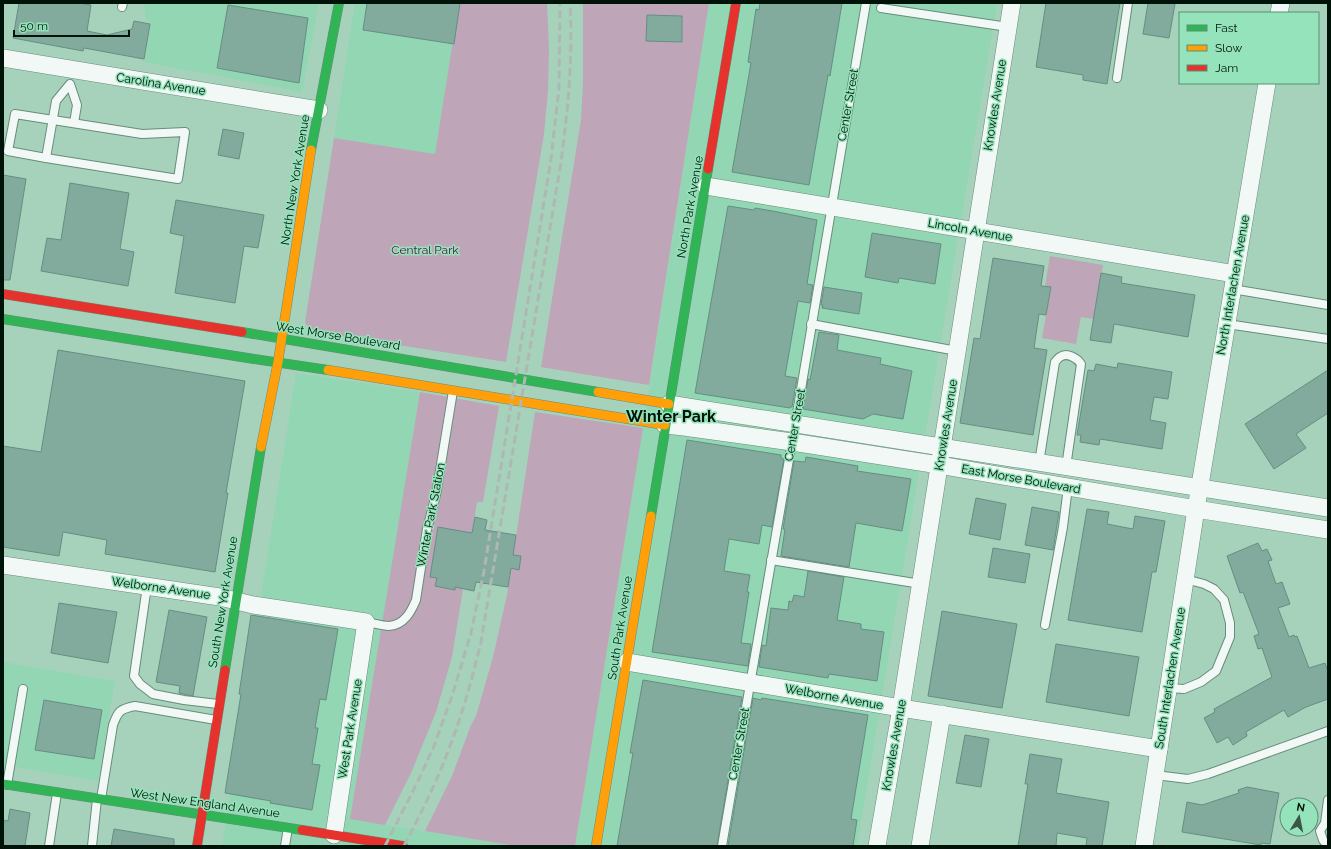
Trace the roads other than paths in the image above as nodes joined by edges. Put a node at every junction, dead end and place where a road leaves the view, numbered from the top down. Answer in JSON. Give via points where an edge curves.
{"nodes":[{"id":1,"x":338,"y":3,"type":"edge"},
{"id":2,"x":736,"y":3,"type":"edge"},
{"id":3,"x":866,"y":3,"type":"edge"},
{"id":4,"x":1012,"y":3,"type":"edge"},
{"id":5,"x":1128,"y":3,"type":"edge"},
{"id":6,"x":881,"y":8,"type":"dead end"},
{"id":7,"x":1008,"y":27,"type":"junction"},
{"id":8,"x":3,"y":58,"type":"edge"},
{"id":9,"x":71,"y":77,"type":"junction"},
{"id":10,"x":1117,"y":78,"type":"dead end"},
{"id":11,"x":1267,"y":84,"type":"edge"},
{"id":12,"x":319,"y":110,"type":"junction"},
{"id":13,"x":52,"y":120,"type":"junction"},
{"id":14,"x":74,"y":123,"type":"junction"},
{"id":15,"x":46,"y":158,"type":"junction"},
{"id":16,"x":706,"y":186,"type":"junction"},
{"id":17,"x":831,"y":206,"type":"junction"},
{"id":18,"x":975,"y":231,"type":"junction"},
{"id":19,"x":1234,"y":282,"type":"junction"},
{"id":20,"x":3,"y":294,"type":"edge"},
{"id":21,"x":1328,"y":305,"type":"edge"},
{"id":22,"x":3,"y":319,"type":"edge"},
{"id":23,"x":811,"y":324,"type":"junction"},
{"id":24,"x":1227,"y":324,"type":"junction"},
{"id":25,"x":282,"y":339,"type":"junction"},
{"id":26,"x":1328,"y":339,"type":"edge"},
{"id":27,"x":957,"y":351,"type":"junction"},
{"id":28,"x":278,"y":362,"type":"junction"},
{"id":29,"x":404,"y":370,"type":"junction"},
{"id":30,"x":455,"y":379,"type":"junction"},
{"id":31,"x":667,"y":415,"type":"junction"},
{"id":32,"x":795,"y":424,"type":"junction"},
{"id":33,"x":792,"y":442,"type":"junction"},
{"id":34,"x":942,"y":447,"type":"junction"},
{"id":35,"x":1039,"y":463,"type":"junction"},
{"id":36,"x":939,"y":465,"type":"junction"},
{"id":37,"x":1066,"y":467,"type":"junction"},
{"id":38,"x":1068,"y":487,"type":"junction"},
{"id":39,"x":1199,"y":488,"type":"junction"},
{"id":40,"x":1328,"y":508,"type":"edge"},
{"id":41,"x":1196,"y":509,"type":"junction"},
{"id":42,"x":1328,"y":530,"type":"edge"},
{"id":43,"x":771,"y":560,"type":"junction"},
{"id":44,"x":3,"y":565,"type":"edge"},
{"id":45,"x":1185,"y":579,"type":"junction"},
{"id":46,"x":921,"y":584,"type":"junction"},
{"id":47,"x":146,"y":586,"type":"junction"},
{"id":48,"x":236,"y":601,"type":"junction"},
{"id":49,"x":366,"y":622,"type":"junction"},
{"id":50,"x":1045,"y":625,"type":"dead end"},
{"id":51,"x":627,"y":662,"type":"junction"},
{"id":52,"x":750,"y":682,"type":"junction"},
{"id":53,"x":1168,"y":688,"type":"junction"},
{"id":54,"x":23,"y":689,"type":"dead end"},
{"id":55,"x":219,"y":704,"type":"junction"},
{"id":56,"x":901,"y":708,"type":"junction"},
{"id":57,"x":942,"y":714,"type":"junction"},
{"id":58,"x":217,"y":720,"type":"junction"},
{"id":59,"x":1328,"y":731,"type":"edge"},
{"id":60,"x":1159,"y":749,"type":"junction"},
{"id":61,"x":1155,"y":775,"type":"junction"},
{"id":62,"x":5,"y":784,"type":"edge"},
{"id":63,"x":57,"y":793,"type":"junction"},
{"id":64,"x":99,"y":799,"type":"junction"},
{"id":65,"x":1328,"y":800,"type":"edge"},
{"id":66,"x":202,"y":814,"type":"junction"},
{"id":67,"x":1326,"y":824,"type":"edge"},
{"id":68,"x":288,"y":827,"type":"junction"},
{"id":69,"x":334,"y":835,"type":"junction"},
{"id":70,"x":49,"y":846,"type":"edge"},
{"id":71,"x":92,"y":846,"type":"edge"},
{"id":72,"x":197,"y":846,"type":"edge"},
{"id":73,"x":285,"y":846,"type":"edge"},
{"id":74,"x":403,"y":846,"type":"edge"},
{"id":75,"x":596,"y":846,"type":"edge"},
{"id":76,"x":722,"y":846,"type":"edge"},
{"id":77,"x":877,"y":846,"type":"edge"},
{"id":78,"x":920,"y":846,"type":"edge"},
{"id":79,"x":1144,"y":846,"type":"edge"},
{"id":80,"x":1328,"y":846,"type":"edge"}],
"edges":[{"from":1,"to":12,"type":"street","name":"North New York Avenue"},
{"from":2,"to":16,"type":"street","name":"North Park Avenue"},
{"from":3,"to":17,"type":"lane","name":"Center Street"},
{"from":4,"to":7,"type":"street","name":"Knowles Avenue"},
{"from":5,"to":10,"type":"lane"},
{"from":6,"to":7,"type":"lane"},
{"from":7,"to":18,"type":"street","name":"Knowles Avenue"},
{"from":8,"to":9,"type":"street","name":"Carolina Avenue"},
{"from":9,"to":12,"type":"street","name":"Carolina Avenue"},
{"from":9,"to":13,"type":"lane","via":[[56,101]]},
{"from":9,"to":14,"type":"lane","via":[[77,105]]},
{"from":11,"to":19,"type":"street","name":"North Interlachen Avenue"},
{"from":12,"to":25,"type":"street","name":"North New York Avenue"},
{"from":13,"to":14,"type":"lane"},
{"from":13,"to":15,"type":"lane"},
{"from":13,"to":15,"type":"lane","via":[[15,114],[8,151]]},
{"from":14,"to":15,"type":"lane","via":[[142,134],[185,132],[178,179]]},
{"from":16,"to":17,"type":"street","name":"Lincoln Avenue"},
{"from":16,"to":31,"type":"street","name":"North Park Avenue"},
{"from":17,"to":18,"type":"street","name":"Lincoln Avenue"},
{"from":17,"to":23,"type":"lane","name":"Center Street"},
{"from":18,"to":19,"type":"street","name":"Lincoln Avenue"},
{"from":18,"to":27,"type":"street","name":"Knowles Avenue"},
{"from":19,"to":21,"type":"lane"},
{"from":19,"to":24,"type":"street","name":"North Interlachen Avenue"},
{"from":20,"to":25,"type":"street","name":"West Morse Boulevard"},
{"from":22,"to":28,"type":"street","name":"West Morse Boulevard"},
{"from":23,"to":27,"type":"lane"},
{"from":23,"to":32,"type":"lane","name":"Center Street"},
{"from":24,"to":26,"type":"lane"},
{"from":24,"to":39,"type":"street","name":"North Interlachen Avenue"},
{"from":25,"to":28,"type":"street","name":"North New York Avenue"},
{"from":25,"to":29,"type":"street","name":"West Morse Boulevard"},
{"from":27,"to":34,"type":"street","name":"Knowles Avenue"},
{"from":28,"to":29,"type":"street","name":"West Morse Boulevard"},
{"from":28,"to":48,"type":"street","name":"South New York Avenue","via":[[263,432]]},
{"from":29,"to":30,"type":"street","name":"West Morse Boulevard"},
{"from":29,"to":30,"type":"street","name":"West Morse Boulevard"},
{"from":30,"to":31,"type":"street","name":"West Morse Boulevard"},
{"from":30,"to":31,"type":"street","name":"West Morse Boulevard"},
{"from":30,"to":49,"type":"lane","name":"Winter Park Station","via":[[416,600],[406,618],[400,623],[389,626]]},
{"from":31,"to":32,"type":"street","name":"East Morse Boulevard"},
{"from":31,"to":33,"type":"street","name":"East Morse Boulevard","via":[[684,427]]},
{"from":31,"to":51,"type":"street","name":"South Park Avenue"},
{"from":32,"to":33,"type":"street","name":"Center Street"},
{"from":32,"to":34,"type":"street","name":"East Morse Boulevard"},
{"from":33,"to":36,"type":"street","name":"East Morse Boulevard"},
{"from":33,"to":43,"type":"lane","name":"Center Street"},
{"from":34,"to":35,"type":"street","name":"East Morse Boulevard"},
{"from":34,"to":36,"type":"street","name":"Knowles Avenue"},
{"from":35,"to":37,"type":"street","name":"East Morse Boulevard"},
{"from":35,"to":37,"type":"lane","via":[[1055,362],[1065,355],[1078,359],[1081,364]]},
{"from":36,"to":38,"type":"street","name":"East Morse Boulevard"},
{"from":36,"to":46,"type":"street","name":"Knowles Avenue"},
{"from":37,"to":39,"type":"street","name":"East Morse Boulevard"},
{"from":38,"to":41,"type":"street","name":"East Morse Boulevard"},
{"from":38,"to":50,"type":"lane"},
{"from":39,"to":40,"type":"street","name":"East Morse Boulevard"},
{"from":39,"to":41,"type":"street","name":"North Interlachen Avenue"},
{"from":41,"to":42,"type":"street","name":"East Morse Boulevard"},
{"from":41,"to":45,"type":"street","name":"South Interlachen Avenue"},
{"from":43,"to":46,"type":"lane"},
{"from":43,"to":52,"type":"lane","name":"Center Street"},
{"from":44,"to":47,"type":"street","name":"Welborne Avenue"},
{"from":45,"to":53,"type":"street","name":"South Interlachen Avenue"},
{"from":45,"to":53,"type":"lane","via":[[1214,589],[1224,600],[1230,623],[1230,637],[1216,672],[1184,689]]},
{"from":46,"to":56,"type":"street","name":"Knowles Avenue"},
{"from":47,"to":48,"type":"street","name":"Welborne Avenue"},
{"from":47,"to":55,"type":"lane","via":[[134,676],[153,694]]},
{"from":48,"to":49,"type":"street","name":"Welborne Avenue"},
{"from":48,"to":55,"type":"street","name":"South New York Avenue"},
{"from":49,"to":69,"type":"street","name":"West Park Avenue"},
{"from":51,"to":52,"type":"street","name":"Welborne Avenue"},
{"from":51,"to":75,"type":"street","name":"South Park Avenue"},
{"from":52,"to":56,"type":"street","name":"Welborne Avenue"},
{"from":52,"to":76,"type":"lane","name":"Center Street"},
{"from":53,"to":60,"type":"street","name":"South Interlachen Avenue"},
{"from":54,"to":62,"type":"lane"},
{"from":55,"to":58,"type":"street","name":"South New York Avenue"},
{"from":56,"to":57,"type":"street","name":"Welborne Avenue"},
{"from":56,"to":77,"type":"street","name":"Knowles Avenue"},
{"from":57,"to":60,"type":"street","name":"Welborne Avenue"},
{"from":57,"to":78,"type":"street"},
{"from":58,"to":64,"type":"lane","via":[[135,706],[124,708],[117,715],[113,725]]},
{"from":58,"to":66,"type":"street","name":"South New York Avenue"},
{"from":59,"to":61,"type":"lane","via":[[1208,774],[1188,779]]},
{"from":60,"to":61,"type":"street","name":"South Interlachen Avenue"},
{"from":61,"to":79,"type":"street","name":"South Interlachen Avenue"},
{"from":62,"to":63,"type":"street","name":"West New England Avenue"},
{"from":63,"to":64,"type":"street","name":"West New England Avenue"},
{"from":63,"to":70,"type":"lane"},
{"from":64,"to":66,"type":"street","name":"West New England Avenue"},
{"from":64,"to":71,"type":"lane"},
{"from":65,"to":67,"type":"lane"},
{"from":66,"to":68,"type":"street","name":"West New England Avenue"},
{"from":66,"to":72,"type":"street","name":"South New York Avenue"},
{"from":67,"to":80,"type":"lane","via":[[1320,831]]},
{"from":68,"to":69,"type":"street","name":"West New England Avenue"},
{"from":68,"to":73,"type":"lane"},
{"from":69,"to":74,"type":"street","name":"West New England Avenue"}]}
